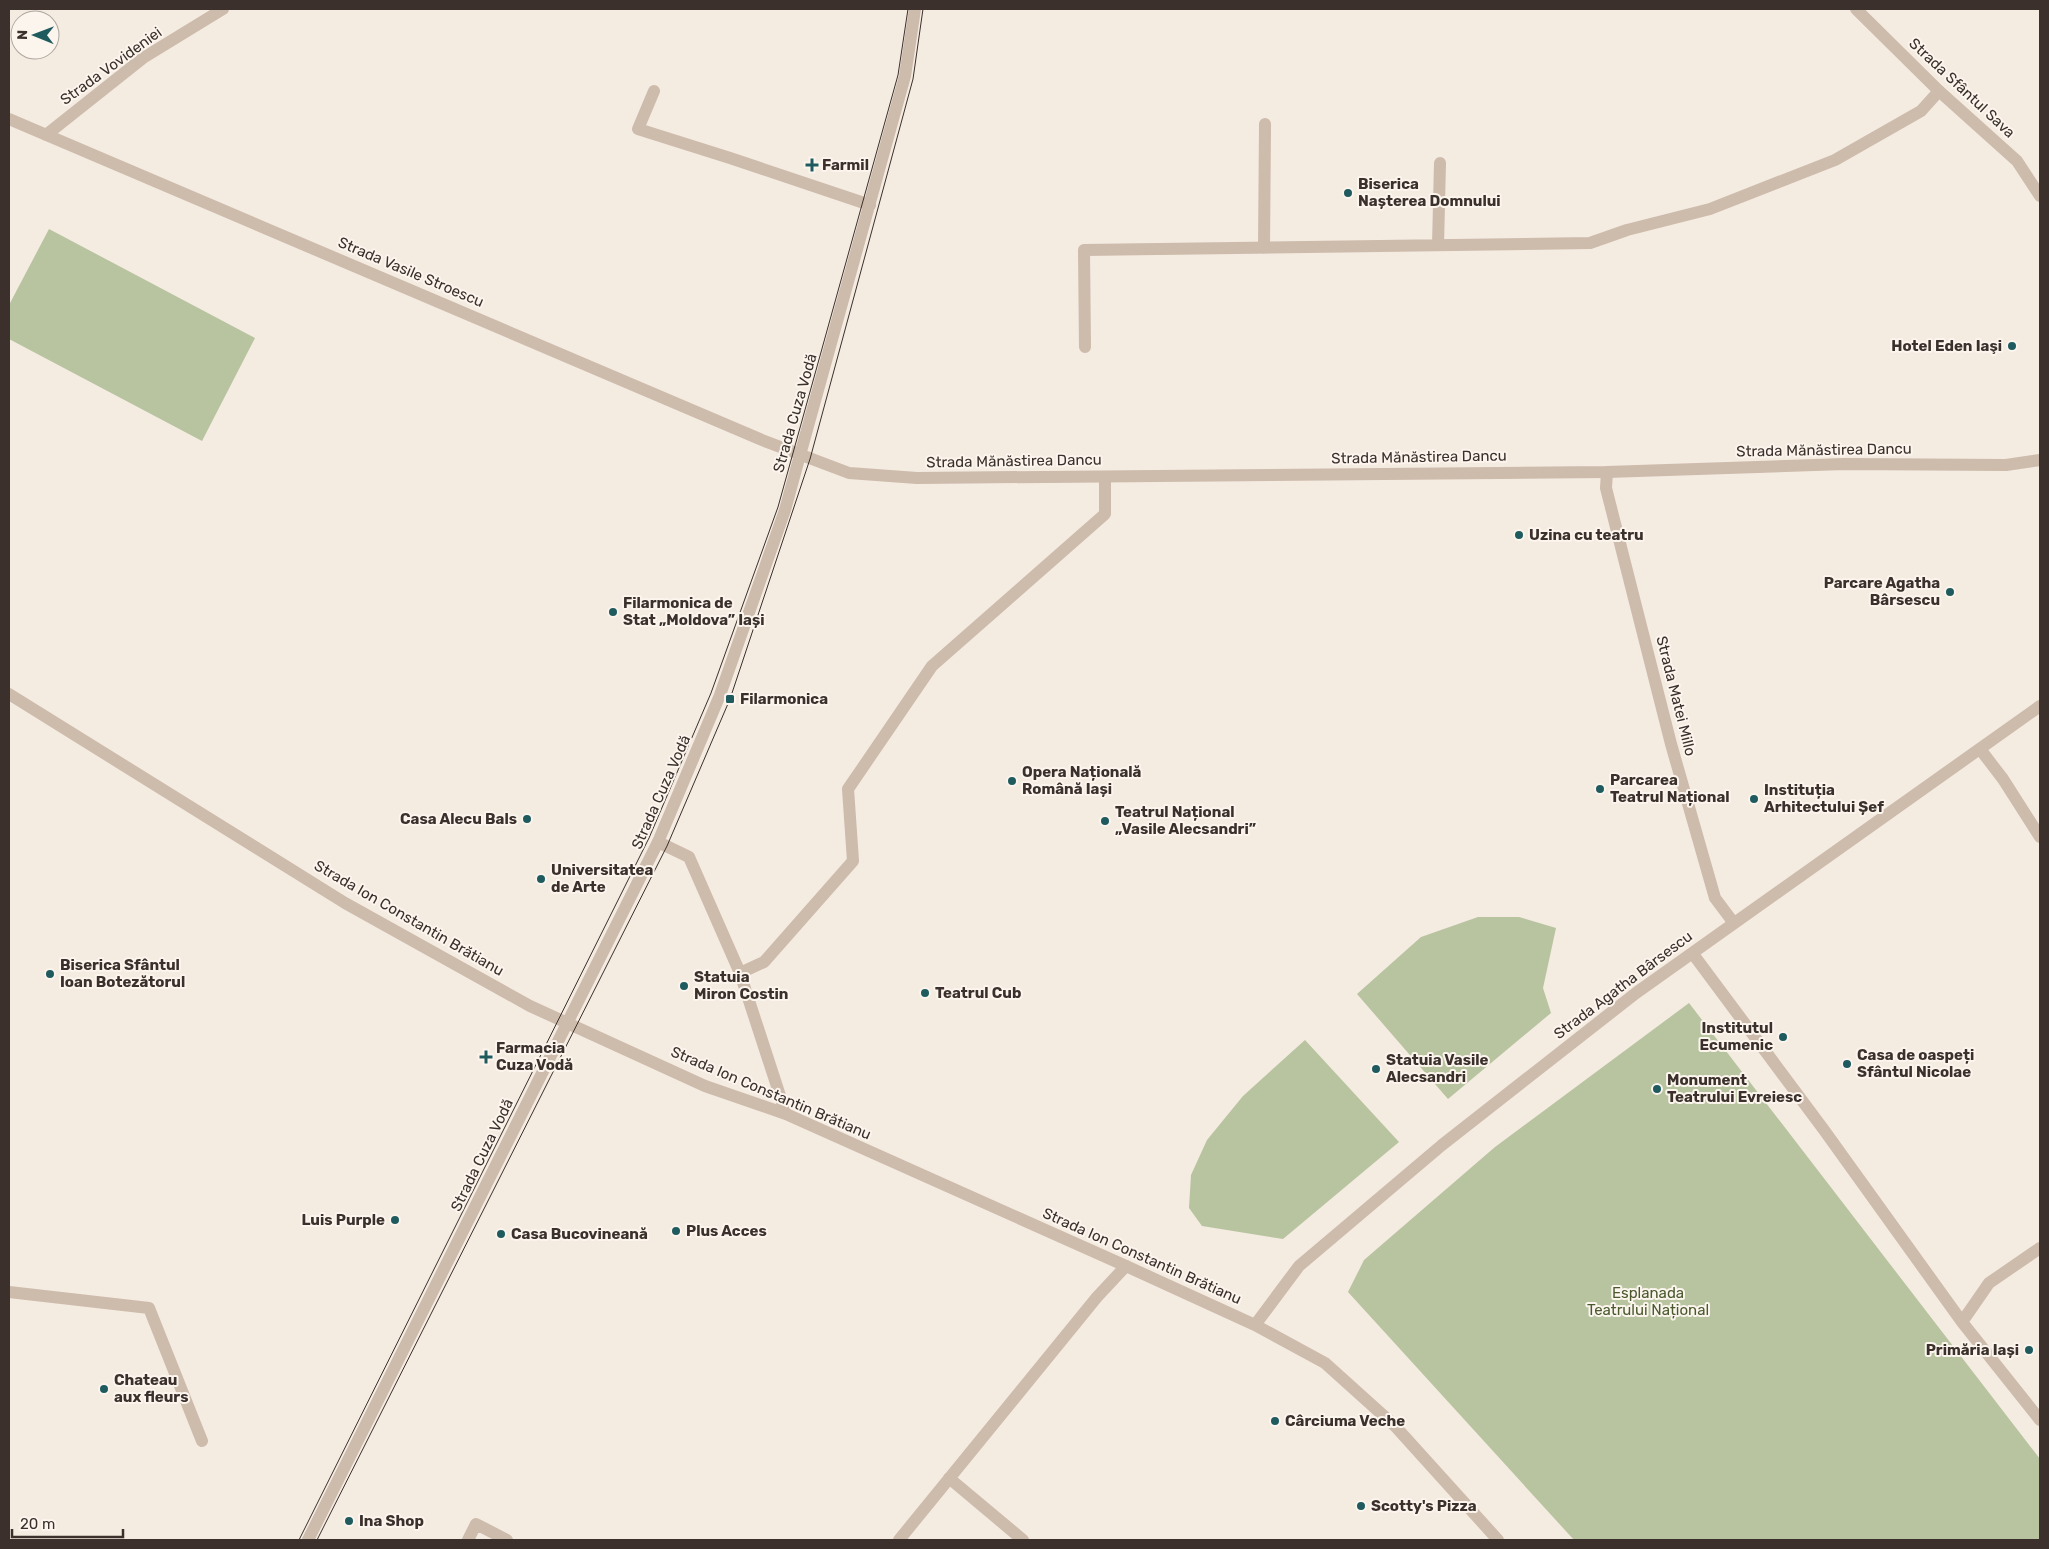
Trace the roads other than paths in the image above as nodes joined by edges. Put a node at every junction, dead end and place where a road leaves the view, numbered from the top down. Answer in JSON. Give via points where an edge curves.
{"nodes":[{"id":1,"x":223,"y":9,"type":"edge"},
{"id":2,"x":915,"y":9,"type":"edge"},
{"id":3,"x":1856,"y":9,"type":"edge"},
{"id":4,"x":654,"y":91,"type":"dead end"},
{"id":5,"x":1939,"y":91,"type":"junction"},
{"id":6,"x":9,"y":119,"type":"edge"},
{"id":7,"x":1265,"y":124,"type":"dead end"},
{"id":8,"x":46,"y":135,"type":"junction"},
{"id":9,"x":1440,"y":163,"type":"dead end"},
{"id":10,"x":2040,"y":196,"type":"edge"},
{"id":11,"x":870,"y":205,"type":"junction"},
{"id":12,"x":1438,"y":245,"type":"junction"},
{"id":13,"x":1264,"y":248,"type":"junction"},
{"id":14,"x":1085,"y":347,"type":"dead end"},
{"id":15,"x":800,"y":455,"type":"junction"},
{"id":16,"x":2040,"y":460,"type":"edge"},
{"id":17,"x":1606,"y":472,"type":"junction"},
{"id":18,"x":1105,"y":477,"type":"junction"},
{"id":19,"x":9,"y":694,"type":"edge"},
{"id":20,"x":2040,"y":706,"type":"edge"},
{"id":21,"x":1980,"y":750,"type":"junction"},
{"id":22,"x":2040,"y":837,"type":"edge"},
{"id":23,"x":658,"y":842,"type":"junction"},
{"id":24,"x":1733,"y":922,"type":"junction"},
{"id":25,"x":1692,"y":954,"type":"junction"},
{"id":26,"x":740,"y":973,"type":"junction"},
{"id":27,"x":566,"y":1022,"type":"junction"},
{"id":28,"x":786,"y":1114,"type":"junction"},
{"id":29,"x":2040,"y":1248,"type":"edge"},
{"id":30,"x":1126,"y":1266,"type":"junction"},
{"id":31,"x":9,"y":1292,"type":"edge"},
{"id":32,"x":1962,"y":1322,"type":"junction"},
{"id":33,"x":1255,"y":1325,"type":"junction"},
{"id":34,"x":2040,"y":1420,"type":"edge"},
{"id":35,"x":202,"y":1441,"type":"dead end"},
{"id":36,"x":948,"y":1478,"type":"junction"},
{"id":37,"x":308,"y":1540,"type":"edge"},
{"id":38,"x":468,"y":1540,"type":"edge"},
{"id":39,"x":507,"y":1540,"type":"edge"},
{"id":40,"x":899,"y":1540,"type":"edge"},
{"id":41,"x":1023,"y":1540,"type":"edge"},
{"id":42,"x":1498,"y":1540,"type":"edge"}],
"edges":[{"from":1,"to":8,"type":"street","name":"Strada Vovideniei","via":[[144,58]]},
{"from":2,"to":11,"type":"street","name":"Strada Cuza Vodă","via":[[904,76]]},
{"from":3,"to":5,"type":"street","name":"Strada Sfântul Sava"},
{"from":4,"to":11,"type":"street","via":[[638,129]]},
{"from":5,"to":10,"type":"street","name":"Strada Sfântul Sava","via":[[2017,161]]},
{"from":5,"to":12,"type":"street","via":[[1921,111],[1835,160],[1710,209],[1590,243]]},
{"from":6,"to":8,"type":"street","name":"Strada Vasile Stroescu"},
{"from":7,"to":13,"type":"street"},
{"from":8,"to":15,"type":"street","name":"Strada Vasile Stroescu"},
{"from":9,"to":12,"type":"street"},
{"from":11,"to":15,"type":"street","name":"Strada Cuza Vodă"},
{"from":12,"to":13,"type":"street"},
{"from":13,"to":14,"type":"street","via":[[1084,250]]},
{"from":15,"to":18,"type":"street","name":"Strada Mănăstirea Dancu","via":[[850,473],[917,478]]},
{"from":15,"to":23,"type":"street","name":"Strada Cuza Vodă","via":[[785,510],[720,695]]},
{"from":16,"to":17,"type":"street","name":"Strada Mănăstirea Dancu","via":[[2006,465],[1844,464]]},
{"from":17,"to":18,"type":"street","name":"Strada Mănăstirea Dancu"},
{"from":17,"to":24,"type":"street","name":"Strada Matei Millo","via":[[1606,488],[1673,753],[1715,898]]},
{"from":18,"to":26,"type":"street","via":[[1105,514],[932,666],[848,789],[853,861],[764,962]]},
{"from":19,"to":27,"type":"street","name":"Strada Ion Constantin Brătianu","via":[[345,903],[530,1006]]},
{"from":20,"to":21,"type":"street","name":"Strada Agatha Bârsescu"},
{"from":21,"to":22,"type":"street"},
{"from":21,"to":24,"type":"street","name":"Strada Agatha Bârsescu"},
{"from":23,"to":26,"type":"street","via":[[689,857]]},
{"from":23,"to":27,"type":"street","name":"Strada Cuza Vodă"},
{"from":24,"to":25,"type":"street","name":"Strada Agatha Bârsescu"},
{"from":25,"to":32,"type":"street"},
{"from":25,"to":33,"type":"street","name":"Strada Agatha Bârsescu","via":[[1636,993],[1442,1145],[1314,1253],[1299,1266]]},
{"from":26,"to":28,"type":"street"},
{"from":27,"to":28,"type":"street","name":"Strada Ion Constantin Brătianu","via":[[706,1086]]},
{"from":27,"to":37,"type":"street","name":"Strada Cuza Vodă"},
{"from":28,"to":30,"type":"street","name":"Strada Ion Constantin Brătianu"},
{"from":29,"to":32,"type":"street","via":[[1989,1283]]},
{"from":30,"to":33,"type":"street","name":"Strada Ion Constantin Brătianu"},
{"from":30,"to":36,"type":"street"},
{"from":31,"to":35,"type":"street","via":[[149,1308]]},
{"from":32,"to":34,"type":"street"},
{"from":33,"to":42,"type":"street","name":"Strada Ion Constantin Brătianu","via":[[1325,1363],[1395,1426]]},
{"from":36,"to":40,"type":"street"},
{"from":36,"to":41,"type":"street"},
{"from":38,"to":39,"type":"street","via":[[476,1524]]}]}
